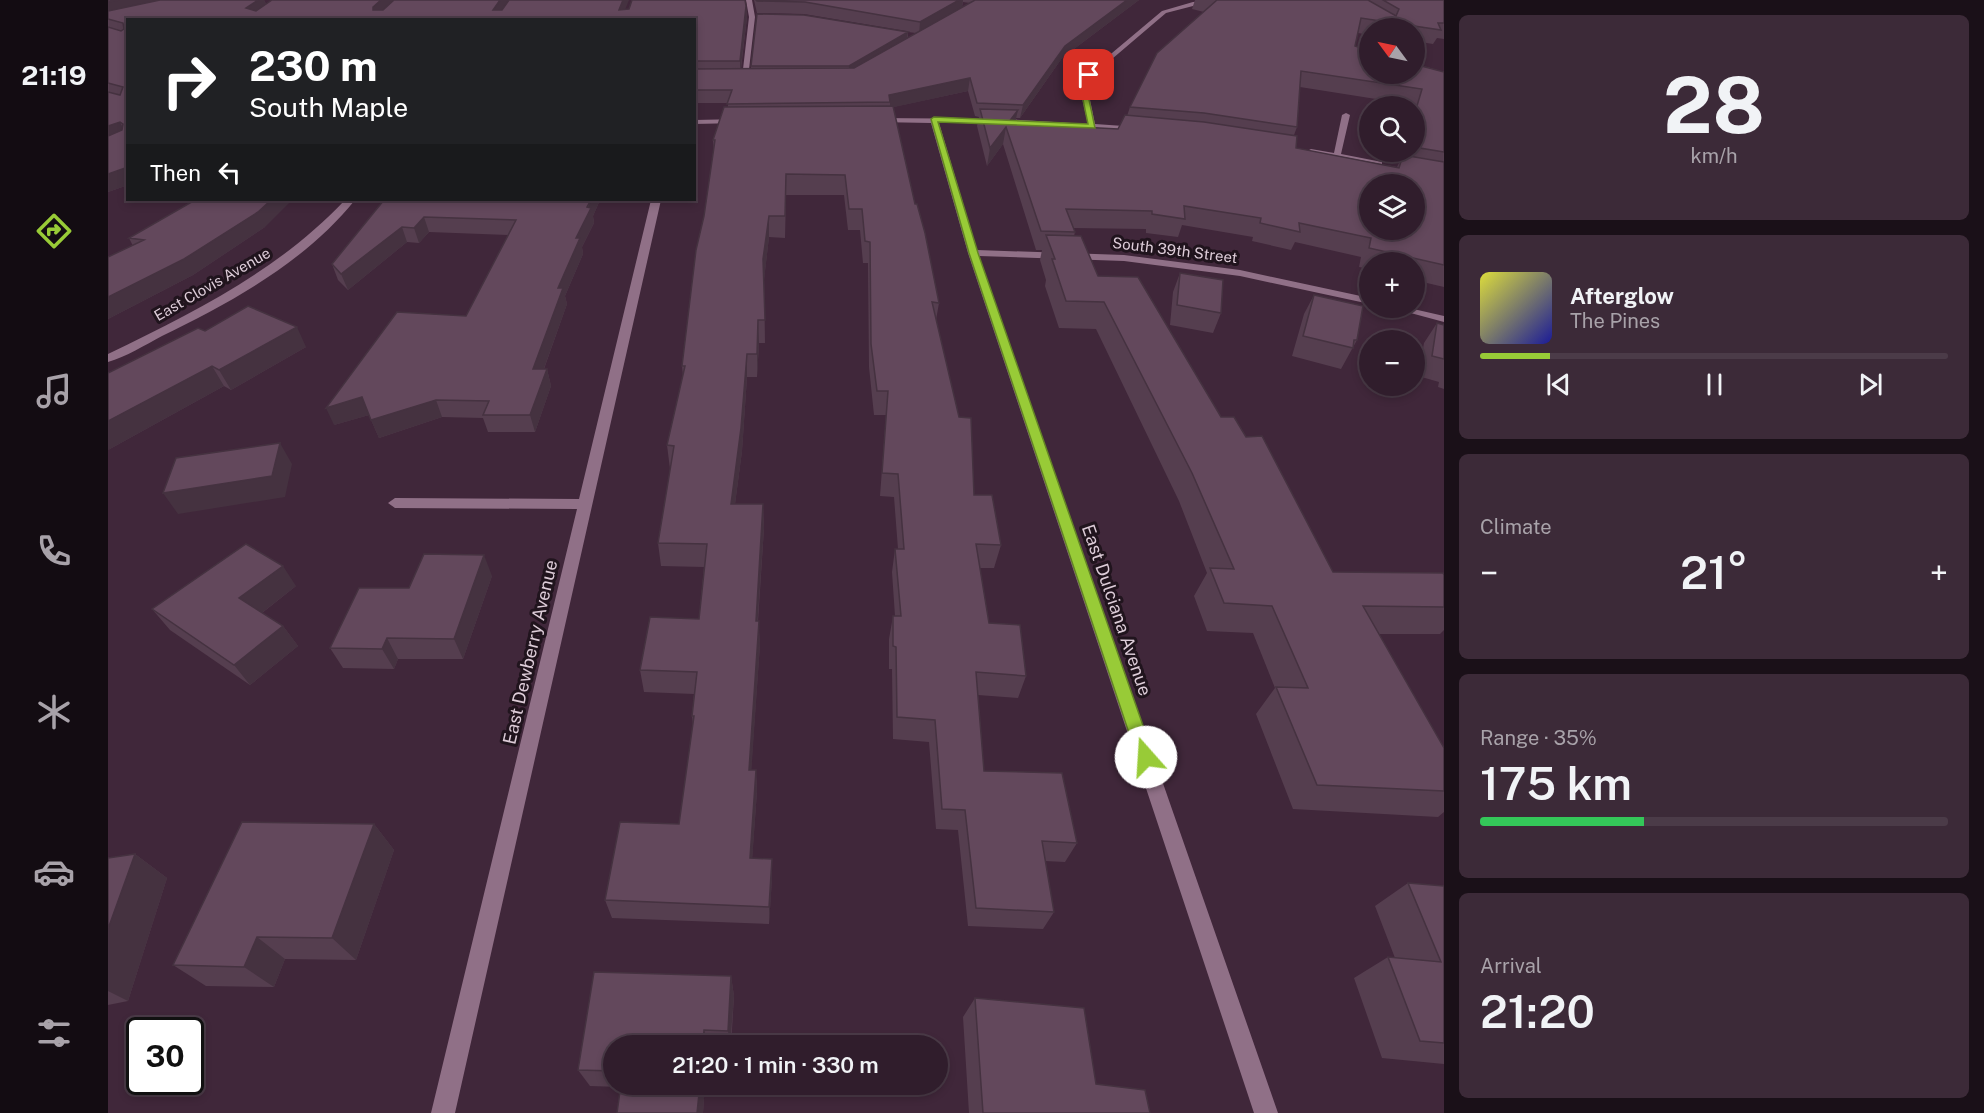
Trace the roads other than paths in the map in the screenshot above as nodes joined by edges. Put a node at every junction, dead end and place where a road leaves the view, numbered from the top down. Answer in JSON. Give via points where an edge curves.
{"nodes":[{"id":1,"x":749,"y":0,"type":"edge"},
{"id":2,"x":1232,"y":0,"type":"edge"},
{"id":3,"x":752,"y":17,"type":"junction"},
{"id":4,"x":761,"y":17,"type":"edge"},
{"id":5,"x":735,"y":78,"type":"edge"},
{"id":6,"x":745,"y":78,"type":"junction"},
{"id":7,"x":756,"y":78,"type":"edge"},
{"id":8,"x":1346,"y":115,"type":"dead end"},
{"id":9,"x":934,"y":119,"type":"junction"},
{"id":10,"x":862,"y":120,"type":"edge"},
{"id":11,"x":754,"y":121,"type":"edge"},
{"id":12,"x":696,"y":122,"type":"edge"},
{"id":13,"x":1092,"y":126,"type":"junction"},
{"id":14,"x":1149,"y":130,"type":"edge"},
{"id":15,"x":1304,"y":150,"type":"edge"},
{"id":16,"x":1337,"y":156,"type":"junction"},
{"id":17,"x":1391,"y":166,"type":"edge"},
{"id":18,"x":349,"y":201,"type":"edge"},
{"id":19,"x":656,"y":201,"type":"edge"},
{"id":20,"x":973,"y":253,"type":"junction"},
{"id":21,"x":1359,"y":299,"type":"edge"},
{"id":22,"x":1425,"y":315,"type":"edge"},
{"id":23,"x":1444,"y":319,"type":"edge"},
{"id":24,"x":108,"y":358,"type":"edge"},
{"id":25,"x":395,"y":503,"type":"dead end"},
{"id":26,"x":585,"y":504,"type":"junction"},
{"id":27,"x":443,"y":1113,"type":"edge"},
{"id":28,"x":1266,"y":1113,"type":"edge"}],
"edges":[{"from":1,"to":3,"type":"street"},
{"from":2,"to":13,"type":"street","via":[[1164,12],[1089,75],[1084,90]]},
{"from":3,"to":4,"type":"street"},
{"from":3,"to":6,"type":"street"},
{"from":5,"to":6,"type":"street"},
{"from":6,"to":7,"type":"street"},
{"from":8,"to":16,"type":"street"},
{"from":9,"to":10,"type":"street"},
{"from":9,"to":13,"type":"street"},
{"from":9,"to":20,"type":"street","name":"East Dulciana Avenue"},
{"from":11,"to":12,"type":"street"},
{"from":13,"to":14,"type":"street"},
{"from":15,"to":16,"type":"street"},
{"from":16,"to":17,"type":"street"},
{"from":18,"to":24,"type":"street","name":"East Clovis Avenue","via":[[318,232],[253,280]]},
{"from":19,"to":26,"type":"street","name":"East Dewberry Avenue"},
{"from":20,"to":21,"type":"street","name":"South 39th Street","via":[[1124,258],[1240,273]]},
{"from":20,"to":28,"type":"street","name":"East Dulciana Avenue"},
{"from":22,"to":23,"type":"street"},
{"from":25,"to":26,"type":"street"},
{"from":26,"to":27,"type":"street","name":"East Dewberry Avenue"}]}
